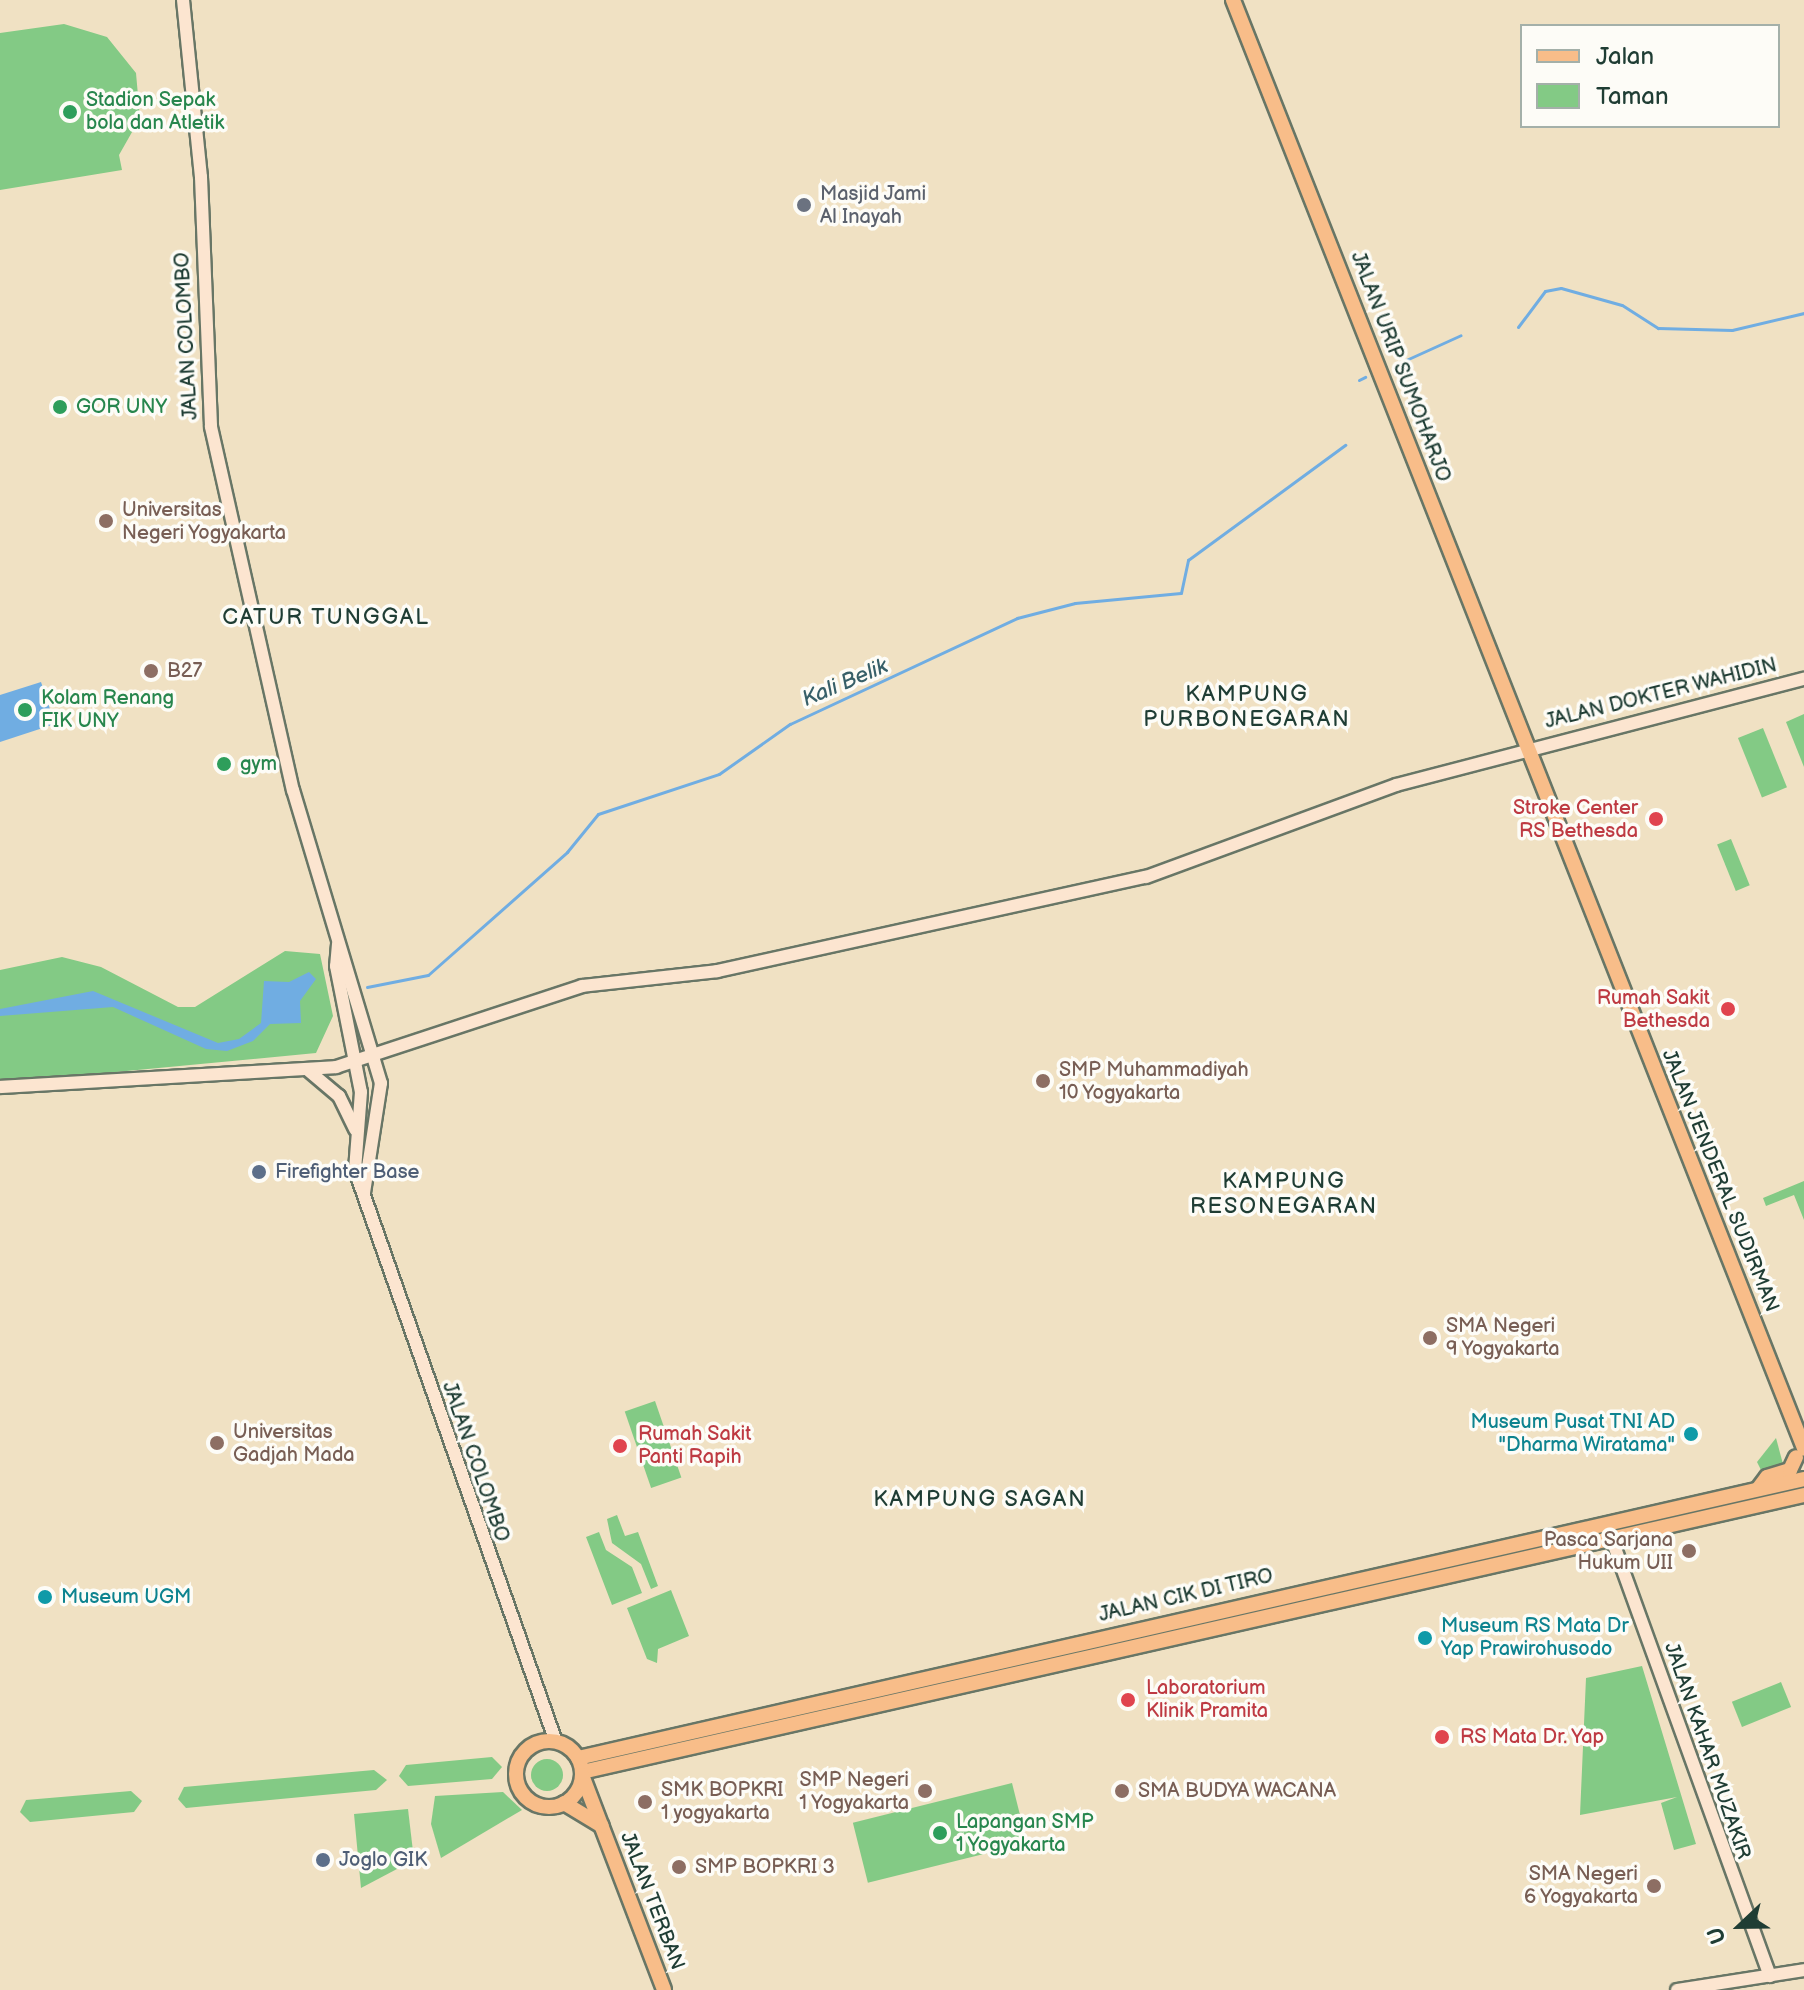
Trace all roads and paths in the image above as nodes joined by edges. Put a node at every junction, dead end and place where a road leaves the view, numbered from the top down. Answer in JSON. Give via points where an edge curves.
{"nodes":[{"id":1,"x":183,"y":0,"type":"edge"},
{"id":2,"x":1233,"y":0,"type":"edge"},
{"id":3,"x":1804,"y":679,"type":"edge"},
{"id":4,"x":1528,"y":750,"type":"junction"},
{"id":5,"x":338,"y":944,"type":"junction"},
{"id":6,"x":374,"y":1056,"type":"junction"},
{"id":7,"x":354,"y":1062,"type":"junction"},
{"id":8,"x":309,"y":1071,"type":"junction"},
{"id":9,"x":0,"y":1087,"type":"edge"},
{"id":10,"x":356,"y":1137,"type":"junction"},
{"id":11,"x":364,"y":1193,"type":"junction"},
{"id":12,"x":1798,"y":1420,"type":"edge"},
{"id":13,"x":1800,"y":1452,"type":"edge"},
{"id":14,"x":1804,"y":1479,"type":"edge"},
{"id":15,"x":1758,"y":1489,"type":"junction"},
{"id":16,"x":1804,"y":1495,"type":"edge"},
{"id":17,"x":1784,"y":1499,"type":"junction"},
{"id":18,"x":1804,"y":1505,"type":"edge"},
{"id":19,"x":1609,"y":1530,"type":"junction"},
{"id":20,"x":556,"y":1742,"type":"junction"},
{"id":21,"x":581,"y":1768,"type":"junction"},
{"id":22,"x":564,"y":1803,"type":"junction"},
{"id":23,"x":602,"y":1826,"type":"junction"},
{"id":24,"x":1804,"y":1970,"type":"edge"},
{"id":25,"x":1770,"y":1976,"type":"junction"},
{"id":26,"x":664,"y":1990,"type":"edge"},
{"id":27,"x":1677,"y":1990,"type":"edge"}],
"edges":[{"from":1,"to":5,"type":"main road","name":"JALAN COLOMBO","via":[[201,177],[211,427],[293,790]]},
{"from":2,"to":4,"type":"main road","name":"JALAN URIP SUMOHARJO"},
{"from":3,"to":4,"type":"main road","name":"JALAN DOKTER WAHIDIN"},
{"from":4,"to":6,"type":"main road","name":"JALAN DOKTER WAHIDIN","via":[[1349,800],[1146,877],[717,971],[582,986]]},
{"from":4,"to":12,"type":"main road","name":"JALAN JENDERAL SUDIRMAN"},
{"from":5,"to":6,"type":"main road","name":"JALAN COLOMBO"},
{"from":5,"to":7,"type":"main road","name":"JALAN COLOMBO"},
{"from":6,"to":7,"type":"main road","name":"JALAN DOKTER WAHIDIN"},
{"from":6,"to":11,"type":"main road","name":"JALAN COLOMBO","via":[[382,1094]]},
{"from":7,"to":8,"type":"main road","name":"JALAN DOKTER WAHIDIN"},
{"from":7,"to":10,"type":"main road","name":"JALAN COLOMBO","via":[[361,1092]]},
{"from":8,"to":9,"type":"main road","name":"JALAN DOKTER WAHIDIN"},
{"from":8,"to":10,"type":"main road","via":[[339,1096]]},
{"from":10,"to":11,"type":"main road","name":"JALAN COLOMBO","via":[[354,1166]]},
{"from":11,"to":20,"type":"main road","name":"JALAN COLOMBO"},
{"from":12,"to":13,"type":"main road","name":"JALAN JENDERAL SUDIRMAN"},
{"from":13,"to":15,"type":"main road","via":[[1790,1470],[1767,1477]]},
{"from":14,"to":15,"type":"main road","name":"JALAN CIK DI TIRO"},
{"from":15,"to":19,"type":"main road","name":"JALAN CIK DI TIRO"},
{"from":16,"to":17,"type":"main road","name":"JALAN CIK DI TIRO"},
{"from":17,"to":18,"type":"main road"},
{"from":17,"to":19,"type":"main road","name":"JALAN CIK DI TIRO"},
{"from":19,"to":21,"type":"main road","name":"JALAN CIK DI TIRO"},
{"from":19,"to":25,"type":"main road","name":"JALAN KAHAR MUZAKIR"},
{"from":20,"to":21,"type":"main road"},
{"from":20,"to":22,"type":"main road","via":[[527,1749],[516,1776],[535,1803]]},
{"from":21,"to":22,"type":"main road"},
{"from":21,"to":23,"type":"main road","name":"JALAN TERBAN"},
{"from":22,"to":23,"type":"main road","name":"JALAN TERBAN"},
{"from":23,"to":26,"type":"main road","name":"JALAN TERBAN"},
{"from":24,"to":25,"type":"main road"},
{"from":25,"to":27,"type":"main road"}]}
